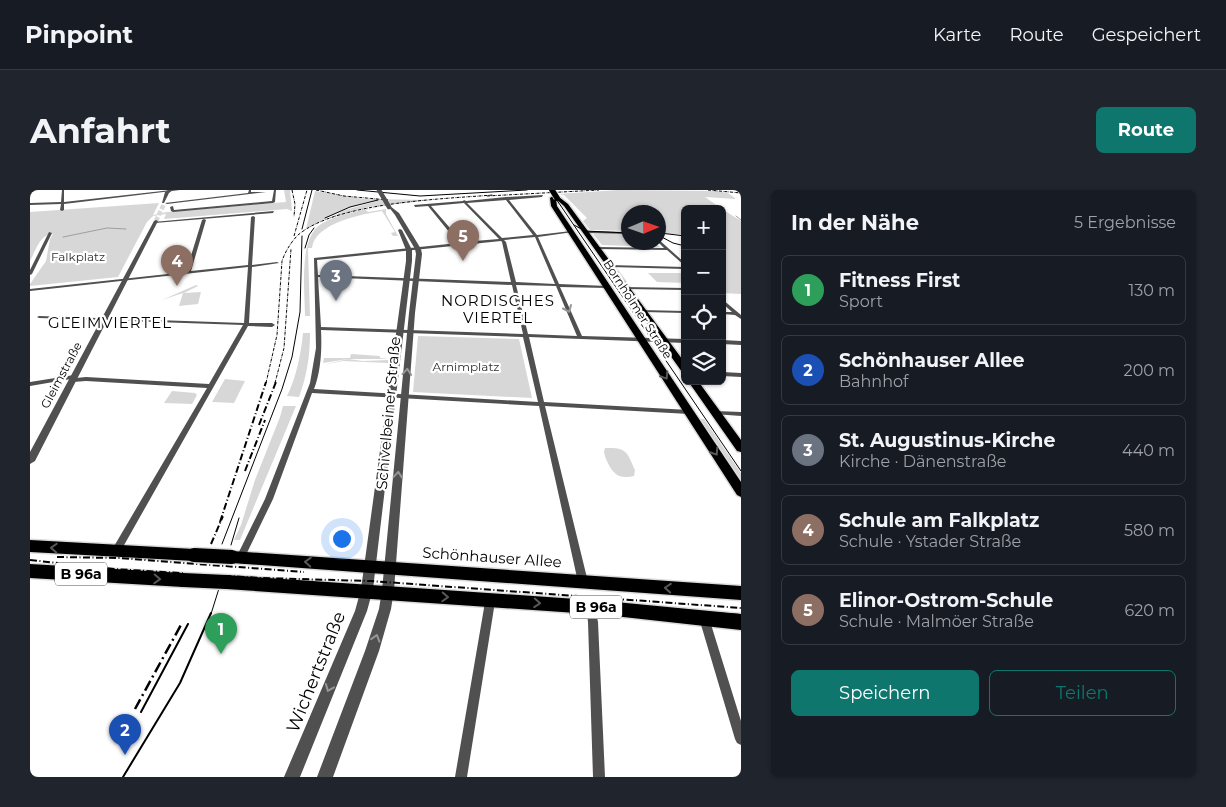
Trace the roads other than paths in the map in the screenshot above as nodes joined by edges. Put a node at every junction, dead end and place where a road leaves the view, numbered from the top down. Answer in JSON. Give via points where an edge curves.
{"nodes":[{"id":1,"x":63,"y":190,"type":"edge"},
{"id":2,"x":170,"y":190,"type":"edge"},
{"id":3,"x":179,"y":190,"type":"edge"},
{"id":4,"x":379,"y":190,"type":"edge"},
{"id":5,"x":548,"y":190,"type":"edge"},
{"id":6,"x":552,"y":190,"type":"edge"},
{"id":7,"x":275,"y":191,"type":"edge"},
{"id":8,"x":249,"y":192,"type":"edge"},
{"id":9,"x":265,"y":192,"type":"dead end"},
{"id":10,"x":270,"y":192,"type":"dead end"},
{"id":11,"x":542,"y":196,"type":"dead end"},
{"id":12,"x":210,"y":198,"type":"junction"},
{"id":13,"x":506,"y":198,"type":"junction"},
{"id":14,"x":555,"y":198,"type":"junction"},
{"id":15,"x":464,"y":201,"type":"junction"},
{"id":16,"x":63,"y":203,"type":"junction"},
{"id":17,"x":165,"y":203,"type":"joint"},
{"id":18,"x":30,"y":204,"type":"edge"},
{"id":19,"x":244,"y":205,"type":"junction"},
{"id":20,"x":429,"y":205,"type":"junction"},
{"id":21,"x":208,"y":206,"type":"junction"},
{"id":22,"x":415,"y":206,"type":"dead end"},
{"id":23,"x":172,"y":207,"type":"dead end"},
{"id":24,"x":62,"y":210,"type":"dead end"},
{"id":25,"x":392,"y":211,"type":"junction"},
{"id":26,"x":273,"y":212,"type":"dead end"},
{"id":27,"x":253,"y":217,"type":"dead end"},
{"id":28,"x":204,"y":220,"type":"dead end"},
{"id":29,"x":155,"y":221,"type":"joint"},
{"id":30,"x":571,"y":232,"type":"junction"},
{"id":31,"x":586,"y":232,"type":"junction"},
{"id":32,"x":50,"y":233,"type":"dead end"},
{"id":33,"x":621,"y":233,"type":"edge"},
{"id":34,"x":536,"y":236,"type":"junction"},
{"id":35,"x":502,"y":240,"type":"junction"},
{"id":36,"x":460,"y":244,"type":"junction"},
{"id":37,"x":360,"y":247,"type":"dead end"},
{"id":38,"x":418,"y":248,"type":"junction"},
{"id":39,"x":597,"y":248,"type":"junction"},
{"id":40,"x":668,"y":249,"type":"joint"},
{"id":41,"x":409,"y":250,"type":"junction"},
{"id":42,"x":363,"y":254,"type":"junction"},
{"id":43,"x":681,"y":262,"type":"edge"},
{"id":44,"x":277,"y":263,"type":"dead end"},
{"id":45,"x":250,"y":266,"type":"junction"},
{"id":46,"x":610,"y":266,"type":"junction"},
{"id":47,"x":681,"y":266,"type":"edge"},
{"id":48,"x":188,"y":273,"type":"junction"},
{"id":49,"x":30,"y":274,"type":"edge"},
{"id":50,"x":316,"y":276,"type":"junction"},
{"id":51,"x":125,"y":279,"type":"junction"},
{"id":52,"x":407,"y":279,"type":"junction"},
{"id":53,"x":416,"y":280,"type":"junction"},
{"id":54,"x":513,"y":283,"type":"junction"},
{"id":55,"x":558,"y":285,"type":"junction"},
{"id":56,"x":607,"y":287,"type":"junction"},
{"id":57,"x":626,"y":288,"type":"junction"},
{"id":58,"x":681,"y":289,"type":"edge"},
{"id":59,"x":30,"y":290,"type":"edge"},
{"id":60,"x":726,"y":304,"type":"edge"},
{"id":61,"x":643,"y":311,"type":"junction"},
{"id":62,"x":681,"y":312,"type":"edge"},
{"id":63,"x":726,"y":314,"type":"edge"},
{"id":64,"x":739,"y":316,"type":"edge"},
{"id":65,"x":39,"y":317,"type":"dead end"},
{"id":66,"x":104,"y":319,"type":"junction"},
{"id":67,"x":246,"y":324,"type":"junction"},
{"id":68,"x":272,"y":325,"type":"dead end"},
{"id":69,"x":318,"y":328,"type":"junction"},
{"id":70,"x":400,"y":330,"type":"junction"},
{"id":71,"x":412,"y":330,"type":"junction"},
{"id":72,"x":526,"y":335,"type":"junction"},
{"id":73,"x":580,"y":337,"type":"junction"},
{"id":74,"x":641,"y":339,"type":"junction"},
{"id":75,"x":663,"y":340,"type":"junction"},
{"id":76,"x":681,"y":341,"type":"edge"},
{"id":77,"x":726,"y":342,"type":"edge"},
{"id":78,"x":741,"y":343,"type":"edge"},
{"id":79,"x":681,"y":365,"type":"edge"},
{"id":80,"x":726,"y":374,"type":"edge"},
{"id":81,"x":741,"y":375,"type":"edge"},
{"id":82,"x":74,"y":379,"type":"junction"},
{"id":83,"x":30,"y":384,"type":"edge"},
{"id":84,"x":696,"y":385,"type":"edge"},
{"id":85,"x":211,"y":386,"type":"junction"},
{"id":86,"x":310,"y":391,"type":"junction"},
{"id":87,"x":392,"y":396,"type":"junction"},
{"id":88,"x":405,"y":397,"type":"junction"},
{"id":89,"x":541,"y":404,"type":"junction"},
{"id":90,"x":689,"y":412,"type":"junction"},
{"id":91,"x":716,"y":413,"type":"junction"},
{"id":92,"x":741,"y":414,"type":"edge"},
{"id":93,"x":741,"y":448,"type":"edge"},
{"id":94,"x":30,"y":461,"type":"edge"},
{"id":95,"x":741,"y":492,"type":"edge"},
{"id":96,"x":30,"y":546,"type":"edge"},
{"id":97,"x":116,"y":551,"type":"junction"},
{"id":98,"x":236,"y":557,"type":"junction"},
{"id":99,"x":30,"y":571,"type":"edge"},
{"id":100,"x":368,"y":579,"type":"junction"},
{"id":101,"x":389,"y":580,"type":"junction"},
{"id":102,"x":583,"y":582,"type":"junction"},
{"id":103,"x":741,"y":594,"type":"edge"},
{"id":104,"x":488,"y":600,"type":"junction"},
{"id":105,"x":591,"y":607,"type":"junction"},
{"id":106,"x":704,"y":616,"type":"junction"},
{"id":107,"x":741,"y":622,"type":"edge"},
{"id":108,"x":741,"y":739,"type":"edge"},
{"id":109,"x":292,"y":777,"type":"edge"},
{"id":110,"x":325,"y":777,"type":"edge"},
{"id":111,"x":461,"y":777,"type":"edge"},
{"id":112,"x":599,"y":777,"type":"edge"}],
"edges":[{"from":1,"to":16,"type":"street"},
{"from":2,"to":3,"type":"street"},
{"from":2,"to":16,"type":"street"},
{"from":2,"to":17,"type":"street","via":[[173,192]]},
{"from":4,"to":25,"type":"street","bridge":true},
{"from":5,"to":14,"type":"main road","name":"Bornholmer Straße","bridge":true},
{"from":6,"to":14,"type":"main road","name":"Bornholmer Straße","bridge":true},
{"from":7,"to":10,"type":"street"},
{"from":7,"to":19,"type":"street","via":[[273,202]]},
{"from":8,"to":9,"type":"street"},
{"from":8,"to":12,"type":"street"},
{"from":8,"to":19,"type":"street"},
{"from":11,"to":13,"type":"street"},
{"from":12,"to":17,"type":"street"},
{"from":12,"to":21,"type":"street"},
{"from":13,"to":15,"type":"street"},
{"from":13,"to":34,"type":"street"},
{"from":14,"to":30,"type":"main road","name":"Bornholmer Straße","via":[[554,206]]},
{"from":14,"to":31,"type":"main road","name":"Bornholmer Straße","via":[[566,205]]},
{"from":15,"to":20,"type":"street"},
{"from":15,"to":35,"type":"street"},
{"from":16,"to":18,"type":"street"},
{"from":16,"to":24,"type":"street"},
{"from":19,"to":21,"type":"street"},
{"from":20,"to":22,"type":"street"},
{"from":20,"to":36,"type":"street"},
{"from":21,"to":23,"type":"street","via":[[173,211]]},
{"from":25,"to":38,"type":"street"},
{"from":25,"to":41,"type":"street"},
{"from":26,"to":29,"type":"street"},
{"from":27,"to":45,"type":"street"},
{"from":28,"to":48,"type":"street"},
{"from":29,"to":51,"type":"street","name":"Gleimstraße"},
{"from":30,"to":31,"type":"main road"},
{"from":30,"to":34,"type":"street"},
{"from":30,"to":56,"type":"main road","name":"Bornholmer Straße"},
{"from":31,"to":33,"type":"street"},
{"from":31,"to":39,"type":"main road","name":"Bornholmer Straße"},
{"from":32,"to":49,"type":"street"},
{"from":34,"to":35,"type":"street"},
{"from":34,"to":55,"type":"street"},
{"from":35,"to":36,"type":"street"},
{"from":35,"to":54,"type":"street"},
{"from":36,"to":38,"type":"street"},
{"from":37,"to":42,"type":"street"},
{"from":38,"to":41,"type":"street"},
{"from":38,"to":53,"type":"street","name":"Schivelbeiner Straße"},
{"from":39,"to":40,"type":"street"},
{"from":39,"to":46,"type":"main road","name":"Bornholmer Straße"},
{"from":40,"to":43,"type":"street"},
{"from":41,"to":42,"type":"street"},
{"from":41,"to":52,"type":"street","name":"Schivelbeiner Straße"},
{"from":42,"to":50,"type":"street","via":[[315,259]]},
{"from":44,"to":45,"type":"street"},
{"from":45,"to":48,"type":"street"},
{"from":45,"to":67,"type":"street"},
{"from":46,"to":47,"type":"street"},
{"from":46,"to":57,"type":"main road","name":"Bornholmer Straße"},
{"from":48,"to":51,"type":"street"},
{"from":50,"to":52,"type":"street"},
{"from":50,"to":69,"type":"street"},
{"from":51,"to":59,"type":"street"},
{"from":51,"to":66,"type":"street","name":"Gleimstraße"},
{"from":52,"to":53,"type":"street"},
{"from":52,"to":70,"type":"street","name":"Schivelbeiner Straße"},
{"from":53,"to":54,"type":"street"},
{"from":53,"to":71,"type":"street","name":"Schivelbeiner Straße"},
{"from":54,"to":55,"type":"street"},
{"from":54,"to":72,"type":"street"},
{"from":55,"to":56,"type":"street"},
{"from":55,"to":73,"type":"street","one_way":true},
{"from":56,"to":74,"type":"main road","name":"Bornholmer Straße"},
{"from":57,"to":58,"type":"street"},
{"from":57,"to":61,"type":"main road","name":"Bornholmer Straße"},
{"from":60,"to":64,"type":"street"},
{"from":61,"to":62,"type":"street"},
{"from":61,"to":75,"type":"main road","name":"Bornholmer Straße"},
{"from":63,"to":64,"type":"street"},
{"from":65,"to":66,"type":"street"},
{"from":66,"to":67,"type":"street"},
{"from":66,"to":82,"type":"street","name":"Gleimstraße"},
{"from":67,"to":68,"type":"street"},
{"from":67,"to":85,"type":"street"},
{"from":69,"to":70,"type":"street"},
{"from":69,"to":86,"type":"street","via":[[319,348]]},
{"from":70,"to":71,"type":"street"},
{"from":70,"to":87,"type":"street","name":"Schivelbeiner Straße"},
{"from":71,"to":72,"type":"street"},
{"from":88,"to":71,"type":"street","name":"Schivelbeiner Straße","one_way":true},
{"from":72,"to":73,"type":"street"},
{"from":72,"to":89,"type":"street"},
{"from":73,"to":74,"type":"street"},
{"from":74,"to":75,"type":"street"},
{"from":74,"to":90,"type":"main road","name":"Bornholmer Straße","one_way":true},
{"from":75,"to":76,"type":"street"},
{"from":75,"to":79,"type":"main road","name":"Bornholmer Straße"},
{"from":77,"to":78,"type":"street"},
{"from":80,"to":81,"type":"street"},
{"from":82,"to":83,"type":"street"},
{"from":82,"to":85,"type":"street"},
{"from":82,"to":94,"type":"street","name":"Gleimstraße"},
{"from":84,"to":91,"type":"main road"},
{"from":85,"to":97,"type":"street"},
{"from":86,"to":87,"type":"street"},
{"from":86,"to":98,"type":"street","via":[[269,499]]},
{"from":87,"to":88,"type":"street"},
{"from":87,"to":100,"type":"street","name":"Schivelbeiner Straße"},
{"from":88,"to":89,"type":"street"},
{"from":101,"to":88,"type":"street","name":"Schivelbeiner Straße","one_way":true},
{"from":89,"to":90,"type":"street"},
{"from":89,"to":102,"type":"street"},
{"from":90,"to":95,"type":"main road","name":"Bornholmer Straße","one_way":true},
{"from":91,"to":92,"type":"street"},
{"from":91,"to":93,"type":"main road"},
{"from":97,"to":96,"type":"main road","name":"Schönhauser Allee","number":"B 96a","one_way":true},
{"from":97,"to":98,"type":"main road","name":"Schönhauser Allee","number":"B 96a","bridge":true},
{"from":100,"to":98,"type":"main road","name":"Schönhauser Allee","number":"B 96a","one_way":true},
{"from":99,"to":100,"type":"main road","name":"Schönhauser Allee","number":"B 96a","one_way":true,"bridge":true,"via":[[226,582]]},
{"from":100,"to":101,"type":"main road","name":"Schönhauser Allee","number":"B 96a"},
{"from":100,"to":101,"type":"main road","name":"Schönhauser Allee","number":"B 96a"},
{"from":100,"to":109,"type":"street","name":"Wichertstraße","one_way":true,"via":[[361,611]]},
{"from":101,"to":102,"type":"main road","name":"Schönhauser Allee","number":"B 96a"},
{"from":101,"to":104,"type":"main road","name":"Schönhauser Allee","number":"B 96a","one_way":true},
{"from":110,"to":101,"type":"street","one_way":true,"via":[[372,650]]},
{"from":103,"to":102,"type":"main road","name":"Schönhauser Allee","number":"B 96a","one_way":true},
{"from":104,"to":105,"type":"main road","name":"Schönhauser Allee","number":"B 96a","one_way":true},
{"from":104,"to":111,"type":"street"},
{"from":105,"to":106,"type":"main road","name":"Schönhauser Allee","number":"B 96a"},
{"from":105,"to":112,"type":"street"},
{"from":106,"to":107,"type":"main road","name":"Schönhauser Allee","number":"B 96a"},
{"from":106,"to":108,"type":"street"}]}
